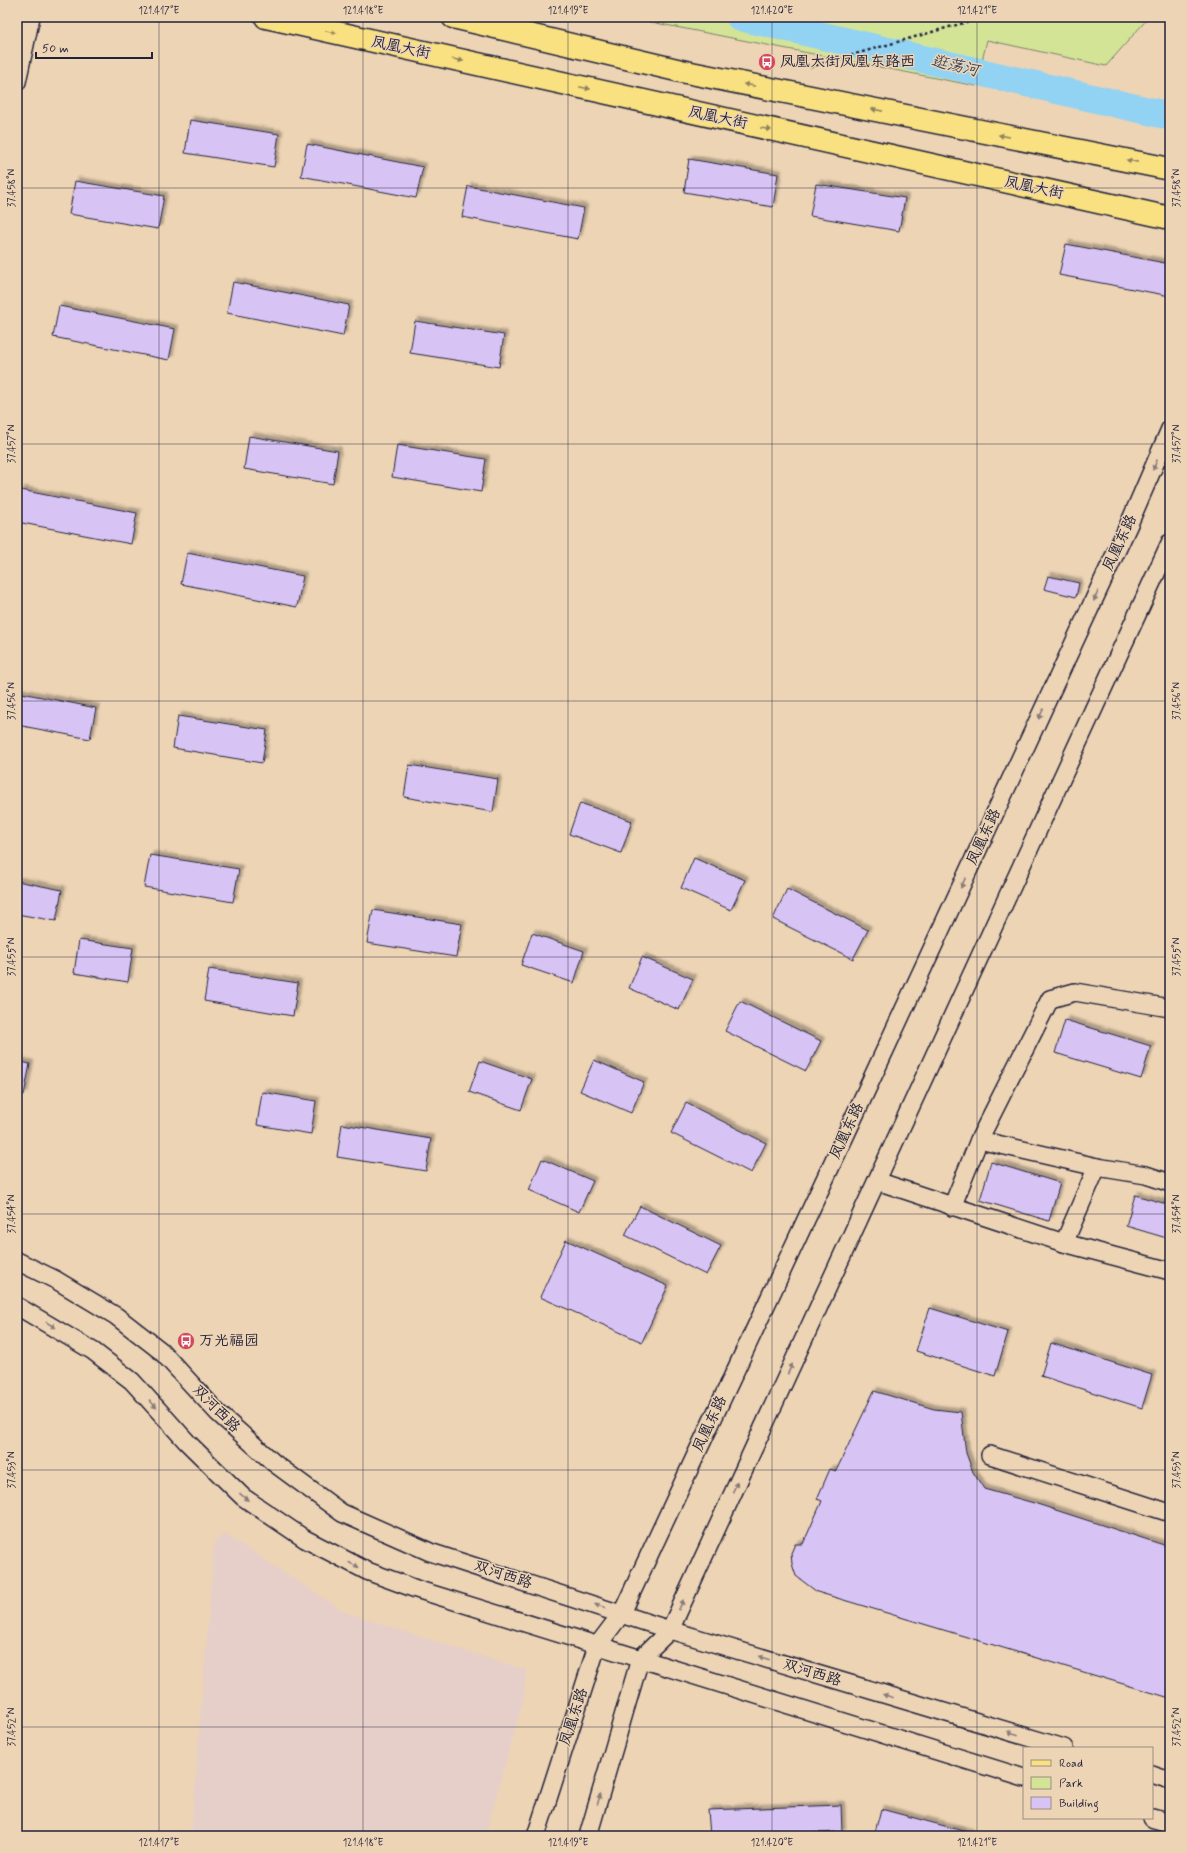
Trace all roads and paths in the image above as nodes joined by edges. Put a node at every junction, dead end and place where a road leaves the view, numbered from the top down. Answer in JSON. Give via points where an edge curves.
{"nodes":[{"id":1,"x":31,"y":17,"type":"edge"},
{"id":2,"x":266,"y":17,"type":"edge"},
{"id":3,"x":453,"y":17,"type":"edge"},
{"id":4,"x":978,"y":17,"type":"edge"},
{"id":5,"x":810,"y":67,"type":"dead end"},
{"id":6,"x":17,"y":82,"type":"edge"},
{"id":7,"x":1170,"y":169,"type":"edge"},
{"id":8,"x":1170,"y":218,"type":"edge"},
{"id":9,"x":1170,"y":429,"type":"edge"},
{"id":10,"x":1170,"y":543,"type":"edge"},
{"id":11,"x":1170,"y":1008,"type":"edge"},
{"id":12,"x":979,"y":1140,"type":"junction"},
{"id":13,"x":1097,"y":1167,"type":"junction"},
{"id":14,"x":877,"y":1181,"type":"junction"},
{"id":15,"x":1170,"y":1183,"type":"edge"},
{"id":16,"x":952,"y":1207,"type":"junction"},
{"id":17,"x":1064,"y":1243,"type":"junction"},
{"id":18,"x":17,"y":1261,"type":"edge"},
{"id":19,"x":1170,"y":1271,"type":"edge"},
{"id":20,"x":17,"y":1306,"type":"edge"},
{"id":21,"x":990,"y":1455,"type":"dead end"},
{"id":22,"x":1170,"y":1513,"type":"edge"},
{"id":23,"x":622,"y":1613,"type":"junction"},
{"id":24,"x":670,"y":1630,"type":"junction"},
{"id":25,"x":597,"y":1646,"type":"junction"},
{"id":26,"x":640,"y":1659,"type":"junction"},
{"id":27,"x":1061,"y":1747,"type":"edge"},
{"id":28,"x":1153,"y":1774,"type":"edge"},
{"id":29,"x":1023,"y":1778,"type":"edge"},
{"id":30,"x":1170,"y":1780,"type":"edge"},
{"id":31,"x":1153,"y":1818,"type":"edge"},
{"id":32,"x":1170,"y":1824,"type":"edge"},
{"id":33,"x":536,"y":1836,"type":"edge"},
{"id":34,"x":588,"y":1836,"type":"edge"}],
"edges":[{"from":1,"to":6,"type":"street"},
{"from":2,"to":8,"type":"main road","name":"凤凰大街","one_way":true},
{"from":7,"to":3,"type":"main road","one_way":true,"via":[[681,71]]},
{"from":4,"to":5,"type":"path"},
{"from":9,"to":23,"type":"street","name":"凤凰东路","one_way":true,"via":[[1122,538]]},
{"from":10,"to":14,"type":"street"},
{"from":11,"to":12,"type":"street","via":[[1074,992],[1050,999]]},
{"from":12,"to":13,"type":"street"},
{"from":12,"to":16,"type":"street"},
{"from":13,"to":15,"type":"street","via":[[1146,1175]]},
{"from":13,"to":17,"type":"street"},
{"from":14,"to":16,"type":"street"},
{"from":24,"to":14,"type":"street","one_way":true},
{"from":16,"to":17,"type":"street"},
{"from":17,"to":19,"type":"street"},
{"from":23,"to":18,"type":"street","name":"双河西路","one_way":true,"via":[[430,1552],[342,1513],[274,1463],[218,1413],[161,1351],[122,1321],[56,1280]]},
{"from":20,"to":25,"type":"street","one_way":true,"via":[[93,1351],[132,1381],[187,1442],[243,1497],[305,1539],[367,1571],[416,1589]]},
{"from":21,"to":22,"type":"street"},
{"from":23,"to":24,"type":"street","name":"双河西路"},
{"from":23,"to":25,"type":"street","name":"凤凰东路"},
{"from":24,"to":26,"type":"street"},
{"from":27,"to":24,"type":"street","name":"双河西路","one_way":true},
{"from":25,"to":26,"type":"street"},
{"from":25,"to":33,"type":"street","name":"凤凰东路"},
{"from":26,"to":29,"type":"street"},
{"from":34,"to":26,"type":"street","one_way":true},
{"from":28,"to":30,"type":"street"},
{"from":31,"to":32,"type":"street"}]}
